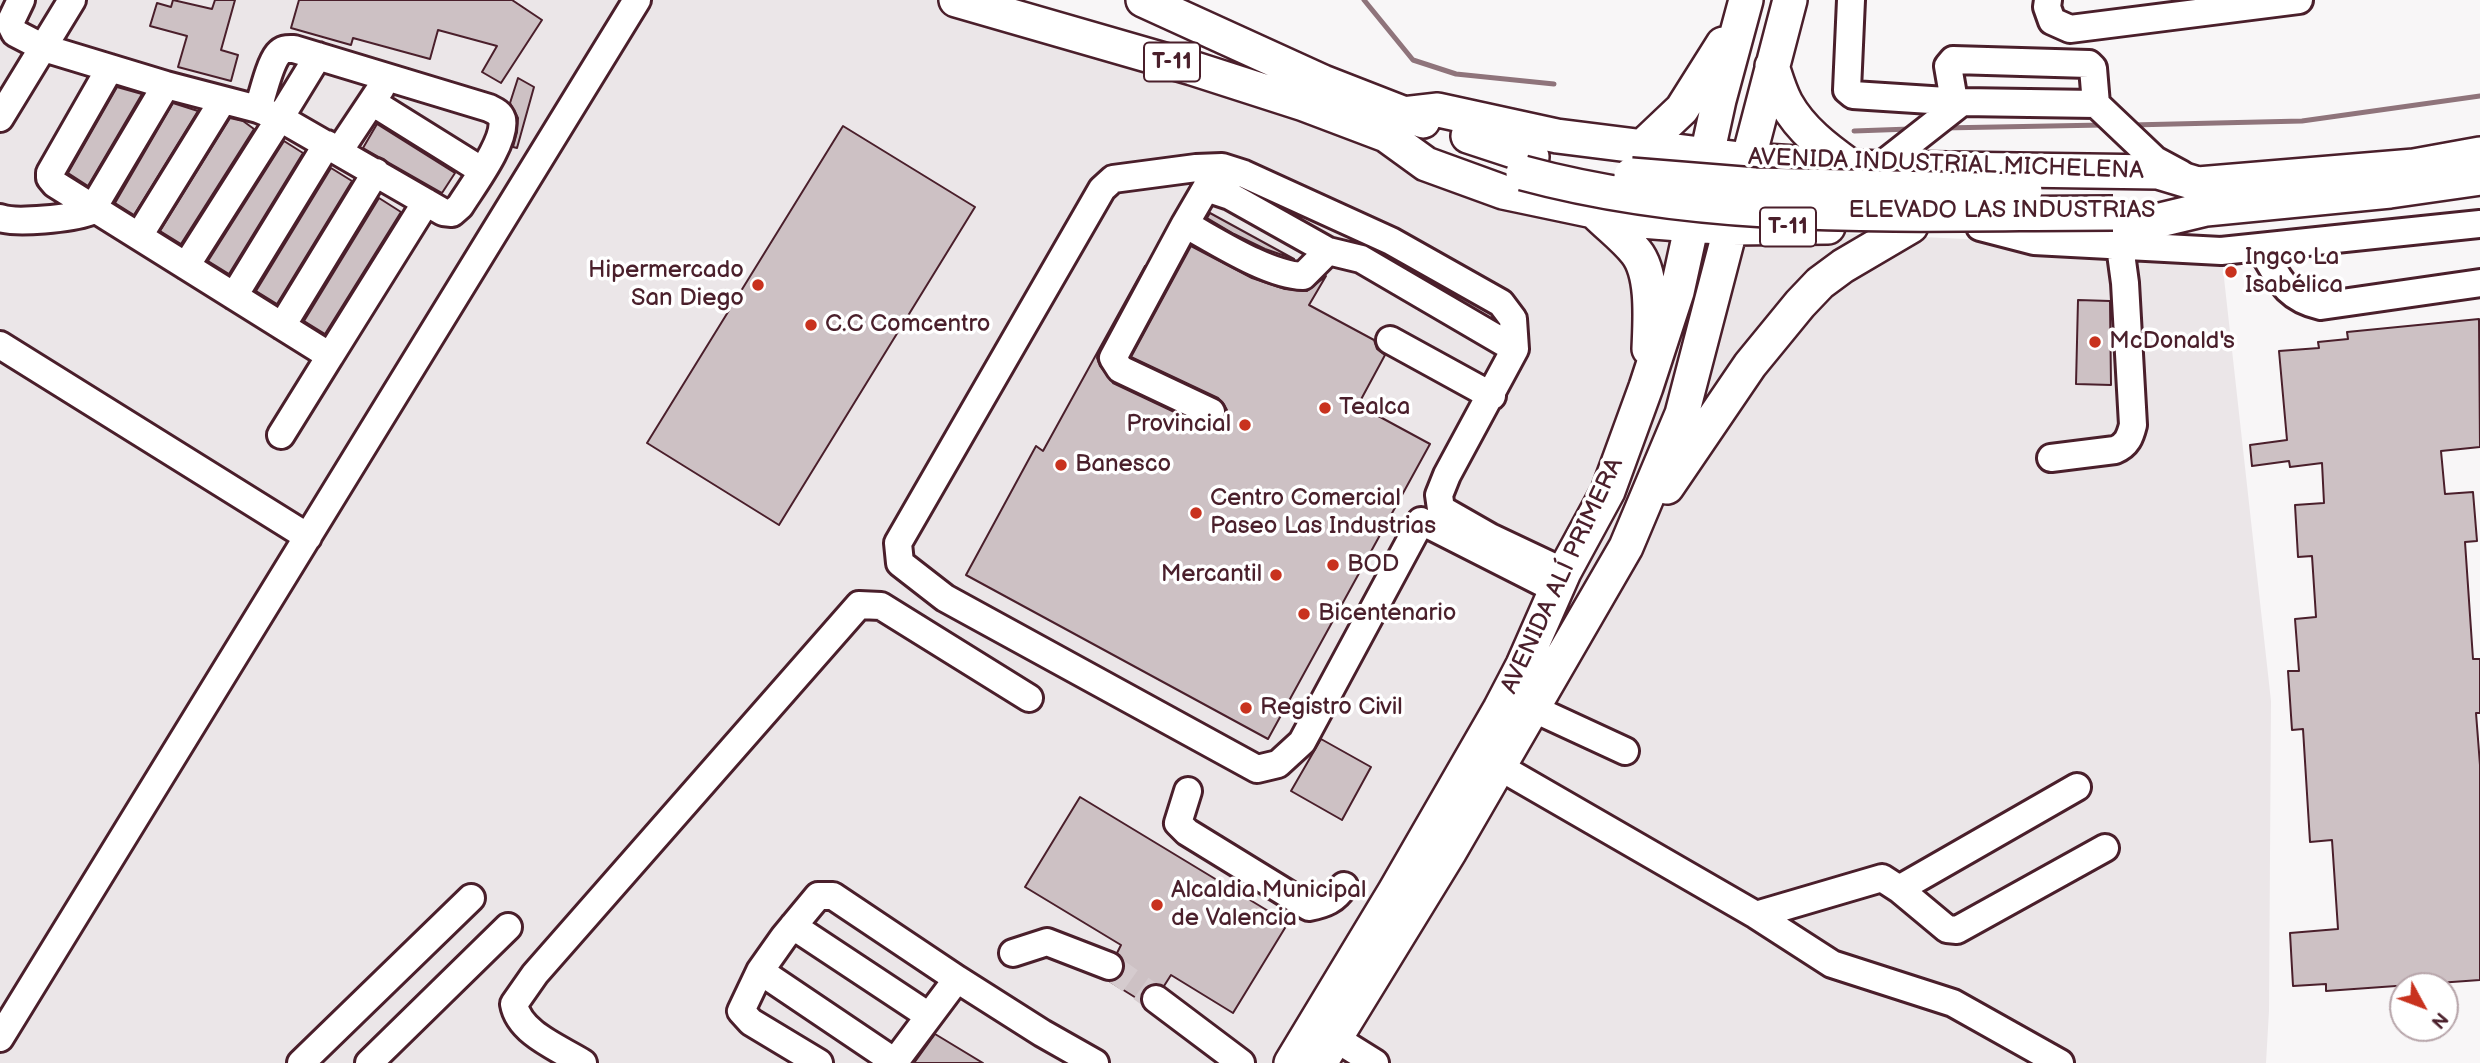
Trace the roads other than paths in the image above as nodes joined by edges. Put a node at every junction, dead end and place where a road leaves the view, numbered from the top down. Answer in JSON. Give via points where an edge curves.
{"nodes":[{"id":1,"x":21,"y":0,"type":"edge"},
{"id":2,"x":72,"y":0,"type":"edge"},
{"id":3,"x":637,"y":0,"type":"edge"},
{"id":4,"x":956,"y":0,"type":"edge"},
{"id":5,"x":1143,"y":0,"type":"edge"},
{"id":6,"x":1790,"y":0,"type":"edge"},
{"id":7,"x":1851,"y":0,"type":"edge"},
{"id":8,"x":2048,"y":0,"type":"edge"},
{"id":9,"x":2299,"y":0,"type":"edge"},
{"id":10,"x":1740,"y":20,"type":"edge"},
{"id":11,"x":44,"y":48,"type":"junction"},
{"id":12,"x":1772,"y":66,"type":"junction"},
{"id":13,"x":110,"y":68,"type":"junction"},
{"id":14,"x":388,"y":77,"type":"junction"},
{"id":15,"x":166,"y":85,"type":"junction"},
{"id":16,"x":223,"y":100,"type":"junction"},
{"id":17,"x":1958,"y":101,"type":"junction"},
{"id":18,"x":372,"y":102,"type":"junction"},
{"id":19,"x":2103,"y":110,"type":"junction"},
{"id":20,"x":269,"y":113,"type":"junction"},
{"id":21,"x":0,"y":118,"type":"edge"},
{"id":22,"x":1394,"y":125,"type":"junction"},
{"id":23,"x":1643,"y":146,"type":"junction"},
{"id":24,"x":333,"y":148,"type":"junction"},
{"id":25,"x":2480,"y":154,"type":"edge"},
{"id":26,"x":1707,"y":156,"type":"junction"},
{"id":27,"x":1748,"y":160,"type":"junction"},
{"id":28,"x":1864,"y":167,"type":"junction"},
{"id":29,"x":481,"y":170,"type":"junction"},
{"id":30,"x":376,"y":172,"type":"junction"},
{"id":31,"x":2480,"y":178,"type":"edge"},
{"id":32,"x":2202,"y":196,"type":"junction"},
{"id":33,"x":426,"y":202,"type":"junction"},
{"id":34,"x":93,"y":208,"type":"junction"},
{"id":35,"x":1597,"y":213,"type":"junction"},
{"id":36,"x":0,"y":218,"type":"edge"},
{"id":37,"x":1185,"y":223,"type":"junction"},
{"id":38,"x":2480,"y":224,"type":"edge"},
{"id":39,"x":1693,"y":225,"type":"junction"},
{"id":40,"x":1911,"y":226,"type":"junction"},
{"id":41,"x":1980,"y":227,"type":"junction"},
{"id":42,"x":1731,"y":228,"type":"junction"},
{"id":43,"x":139,"y":236,"type":"junction"},
{"id":44,"x":2120,"y":246,"type":"junction"},
{"id":45,"x":2260,"y":247,"type":"junction"},
{"id":46,"x":1328,"y":251,"type":"junction"},
{"id":47,"x":186,"y":266,"type":"junction"},
{"id":48,"x":2480,"y":283,"type":"edge"},
{"id":49,"x":234,"y":296,"type":"junction"},
{"id":50,"x":282,"y":326,"type":"junction"},
{"id":51,"x":1390,"y":340,"type":"dead end"},
{"id":52,"x":0,"y":345,"type":"edge"},
{"id":53,"x":1515,"y":349,"type":"junction"},
{"id":54,"x":330,"y":355,"type":"junction"},
{"id":55,"x":1646,"y":387,"type":"junction"},
{"id":56,"x":1492,"y":396,"type":"junction"},
{"id":57,"x":1210,"y":412,"type":"dead end"},
{"id":58,"x":281,"y":435,"type":"dead end"},
{"id":59,"x":1457,"y":458,"type":"junction"},
{"id":60,"x":2051,"y":458,"type":"dead end"},
{"id":61,"x":1420,"y":521,"type":"junction"},
{"id":62,"x":308,"y":537,"type":"junction"},
{"id":63,"x":1626,"y":547,"type":"junction"},
{"id":64,"x":1559,"y":580,"type":"junction"},
{"id":65,"x":1029,"y":698,"type":"dead end"},
{"id":66,"x":1537,"y":700,"type":"junction"},
{"id":67,"x":1625,"y":751,"type":"dead end"},
{"id":68,"x":1498,"y":766,"type":"junction"},
{"id":69,"x":2077,"y":788,"type":"dead end"},
{"id":70,"x":1188,"y":791,"type":"dead end"},
{"id":71,"x":2105,"y":848,"type":"dead end"},
{"id":72,"x":1344,"y":886,"type":"dead end"},
{"id":73,"x":1899,"y":889,"type":"junction"},
{"id":74,"x":471,"y":898,"type":"dead end"},
{"id":75,"x":1756,"y":915,"type":"junction"},
{"id":76,"x":793,"y":926,"type":"junction"},
{"id":77,"x":508,"y":927,"type":"dead end"},
{"id":78,"x":1013,"y":953,"type":"dead end"},
{"id":79,"x":1109,"y":966,"type":"tunnel mouth"},
{"id":80,"x":760,"y":971,"type":"junction"},
{"id":81,"x":957,"y":979,"type":"junction"},
{"id":82,"x":1156,"y":999,"type":"tunnel mouth"},
{"id":83,"x":929,"y":1016,"type":"junction"},
{"id":84,"x":0,"y":1038,"type":"edge"},
{"id":85,"x":1327,"y":1050,"type":"edge"},
{"id":86,"x":301,"y":1063,"type":"edge"},
{"id":87,"x":369,"y":1063,"type":"edge"},
{"id":88,"x":583,"y":1063,"type":"edge"},
{"id":89,"x":819,"y":1063,"type":"edge"},
{"id":90,"x":895,"y":1063,"type":"edge"},
{"id":91,"x":1095,"y":1063,"type":"edge"},
{"id":92,"x":1241,"y":1063,"type":"edge"},
{"id":93,"x":1291,"y":1063,"type":"edge"},
{"id":94,"x":1375,"y":1063,"type":"edge"},
{"id":95,"x":2060,"y":1063,"type":"edge"}],
"edges":[{"from":1,"to":11,"type":"street","via":[[10,23],[15,33]]},
{"from":2,"to":11,"type":"street"},
{"from":3,"to":62,"type":"street"},
{"from":4,"to":22,"type":"main road","name":"AVENIDA INDUSTRIAL MICHELENA","number":"T-11","via":[[1304,104]]},
{"from":5,"to":22,"type":"main road","name":"AVENIDA INDUSTRIAL MICHELENA","number":"T-11","via":[[1323,82]]},
{"from":6,"to":12,"type":"main road","name":"AVENIDA ALÍ PRIMERA"},
{"from":7,"to":17,"type":"street","via":[[1847,90],[1853,95]]},
{"from":8,"to":9,"type":"street","via":[[2052,21],[2070,29]]},
{"from":10,"to":23,"type":"main road","via":[[1682,109]]},
{"from":10,"to":26,"type":"main road","name":"AVENIDA ALÍ PRIMERA"},
{"from":11,"to":13,"type":"street"},
{"from":11,"to":21,"type":"street"},
{"from":12,"to":27,"type":"main road","name":"AVENIDA ALÍ PRIMERA"},
{"from":12,"to":28,"type":"main road","via":[[1785,102],[1825,149]]},
{"from":13,"to":15,"type":"street"},
{"from":13,"to":34,"type":"street","via":[[50,173],[55,184]]},
{"from":14,"to":18,"type":"street"},
{"from":14,"to":20,"type":"street","via":[[318,56]]},
{"from":14,"to":29,"type":"street","via":[[499,114],[502,121],[496,146]]},
{"from":15,"to":16,"type":"street"},
{"from":15,"to":34,"type":"street"},
{"from":16,"to":20,"type":"street"},
{"from":16,"to":43,"type":"street"},
{"from":17,"to":19,"type":"street"},
{"from":17,"to":19,"type":"street","via":[[1948,66],[1953,60],[2089,64]]},
{"from":17,"to":28,"type":"street"},
{"from":18,"to":24,"type":"street"},
{"from":18,"to":29,"type":"street"},
{"from":19,"to":32,"type":"street","via":[[2155,160]]},
{"from":20,"to":24,"type":"street"},
{"from":20,"to":47,"type":"street"},
{"from":22,"to":23,"type":"main road","name":"AVENIDA INDUSTRIAL MICHELENA","number":"T-11","via":[[1438,110],[1558,136]]},
{"from":22,"to":32,"type":"main road","name":"ELEVADO LAS INDUSTRIAS","number":"T-11","bridge":true,"via":[[1605,192],[1693,206],[1866,213]]},
{"from":22,"to":35,"type":"main road","name":"AVENIDA INDUSTRIAL MICHELENA","number":"T-11","via":[[1426,164],[1503,192]]},
{"from":23,"to":26,"type":"main road","name":"AVENIDA INDUSTRIAL MICHELENA","number":"T-11"},
{"from":24,"to":30,"type":"street"},
{"from":24,"to":49,"type":"street"},
{"from":25,"to":32,"type":"main road","name":"AVENIDA INDUSTRIAL MICHELENA","number":"T-11"},
{"from":26,"to":27,"type":"main road","name":"AVENIDA INDUSTRIAL MICHELENA","number":"T-11"},
{"from":26,"to":39,"type":"main road","name":"AVENIDA ALÍ PRIMERA"},
{"from":27,"to":28,"type":"main road","name":"AVENIDA INDUSTRIAL MICHELENA","number":"T-11"},
{"from":27,"to":42,"type":"main road","name":"AVENIDA ALÍ PRIMERA"},
{"from":28,"to":32,"type":"main road","name":"AVENIDA INDUSTRIAL MICHELENA","number":"T-11","via":[[2158,172]]},
{"from":29,"to":33,"type":"street","via":[[452,213]]},
{"from":30,"to":33,"type":"street"},
{"from":30,"to":50,"type":"street"},
{"from":31,"to":32,"type":"main road","name":"AVENIDA INDUSTRIAL MICHELENA","number":"T-11","via":[[2390,191]]},
{"from":32,"to":41,"type":"main road","name":"AVENIDA INDUSTRIAL MICHELENA","number":"T-11","via":[[2131,227]]},
{"from":33,"to":54,"type":"street"},
{"from":34,"to":36,"type":"street","via":[[83,214],[23,221]]},
{"from":34,"to":43,"type":"street"},
{"from":35,"to":39,"type":"main road","name":"AVENIDA INDUSTRIAL MICHELENA","number":"T-11"},
{"from":35,"to":55,"type":"main road","via":[[1638,253],[1647,276]]},
{"from":37,"to":46,"type":"street","via":[[1292,276],[1303,276]]},
{"from":37,"to":46,"type":"street","via":[[1206,188],[1230,196]]},
{"from":37,"to":57,"type":"street","via":[[1113,358],[1120,369]]},
{"from":38,"to":45,"type":"street","name":"AVENIDA INDUSTRIAL MICHELENA"},
{"from":39,"to":42,"type":"main road","name":"AVENIDA INDUSTRIAL MICHELENA","number":"T-11"},
{"from":39,"to":55,"type":"main road","name":"AVENIDA ALÍ PRIMERA"},
{"from":40,"to":41,"type":"main road","name":"AVENIDA INDUSTRIAL MICHELENA","number":"T-11"},
{"from":40,"to":42,"type":"main road","name":"AVENIDA INDUSTRIAL MICHELENA","number":"T-11"},
{"from":40,"to":63,"type":"main road","number":"T-11","via":[[1843,266],[1800,304],[1750,365]]},
{"from":41,"to":44,"type":"street","name":"AVENIDA INDUSTRIAL MICHELENA","via":[[2034,241]]},
{"from":42,"to":63,"type":"main road","name":"AVENIDA ALÍ PRIMERA","via":[[1682,414]]},
{"from":43,"to":47,"type":"street"},
{"from":44,"to":45,"type":"street","name":"AVENIDA INDUSTRIAL MICHELENA","via":[[2221,251]]},
{"from":44,"to":60,"type":"street","via":[[2133,425],[2130,438],[2115,450]]},
{"from":45,"to":48,"type":"street","via":[[2284,288],[2321,306]]},
{"from":46,"to":53,"type":"street","via":[[1361,259]]},
{"from":47,"to":49,"type":"street"},
{"from":49,"to":50,"type":"street"},
{"from":50,"to":54,"type":"street"},
{"from":51,"to":56,"type":"street"},
{"from":52,"to":62,"type":"street"},
{"from":53,"to":56,"type":"street"},
{"from":53,"to":61,"type":"street","via":[[1513,319],[1501,303],[1391,241],[1244,174],[1222,167],[1113,179],[1102,189],[898,542],[900,564],[945,598],[1257,769],[1278,764],[1302,742]]},
{"from":54,"to":58,"type":"street"},
{"from":55,"to":64,"type":"main road","name":"AVENIDA ALÍ PRIMERA","via":[[1608,491]]},
{"from":56,"to":59,"type":"street"},
{"from":59,"to":61,"type":"street","via":[[1437,468],[1424,485],[1417,505]]},
{"from":59,"to":64,"type":"street","via":[[1439,495],[1441,509]]},
{"from":61,"to":64,"type":"street"},
{"from":62,"to":84,"type":"street"},
{"from":63,"to":66,"type":"main road","name":"AVENIDA ALÍ PRIMERA"},
{"from":64,"to":66,"type":"main road","via":[[1567,577],[1542,663]]},
{"from":64,"to":93,"type":"main road","name":"AVENIDA ALÍ PRIMERA","via":[[1500,709]]},
{"from":65,"to":88,"type":"street","via":[[881,606],[859,605],[514,1003],[516,1016],[532,1031]]},
{"from":66,"to":67,"type":"street"},
{"from":66,"to":68,"type":"main road","name":"AVENIDA ALÍ PRIMERA"},
{"from":68,"to":75,"type":"street"},
{"from":68,"to":85,"type":"main road","name":"AVENIDA ALÍ PRIMERA"},
{"from":69,"to":73,"type":"street"},
{"from":70,"to":72,"type":"street","via":[[1178,822],[1187,832],[1309,907],[1336,898]]},
{"from":71,"to":73,"type":"street","via":[[1957,930],[1947,929]]},
{"from":73,"to":75,"type":"street","via":[[1882,878]]},
{"from":74,"to":86,"type":"street"},
{"from":75,"to":95,"type":"street","via":[[1832,964],[1953,1003]]},
{"from":76,"to":80,"type":"street"},
{"from":76,"to":81,"type":"street","via":[[818,896],[833,896]]},
{"from":76,"to":83,"type":"street"},
{"from":77,"to":87,"type":"street"},
{"from":78,"to":79,"type":"street","via":[[1047,943]]},
{"from":80,"to":89,"type":"street","via":[[741,1011],[751,1022]]},
{"from":80,"to":90,"type":"street"},
{"from":81,"to":83,"type":"street"},
{"from":81,"to":91,"type":"street"},
{"from":82,"to":92,"type":"street"},
{"from":83,"to":90,"type":"street"},
{"from":85,"to":94,"type":"street"}]}
